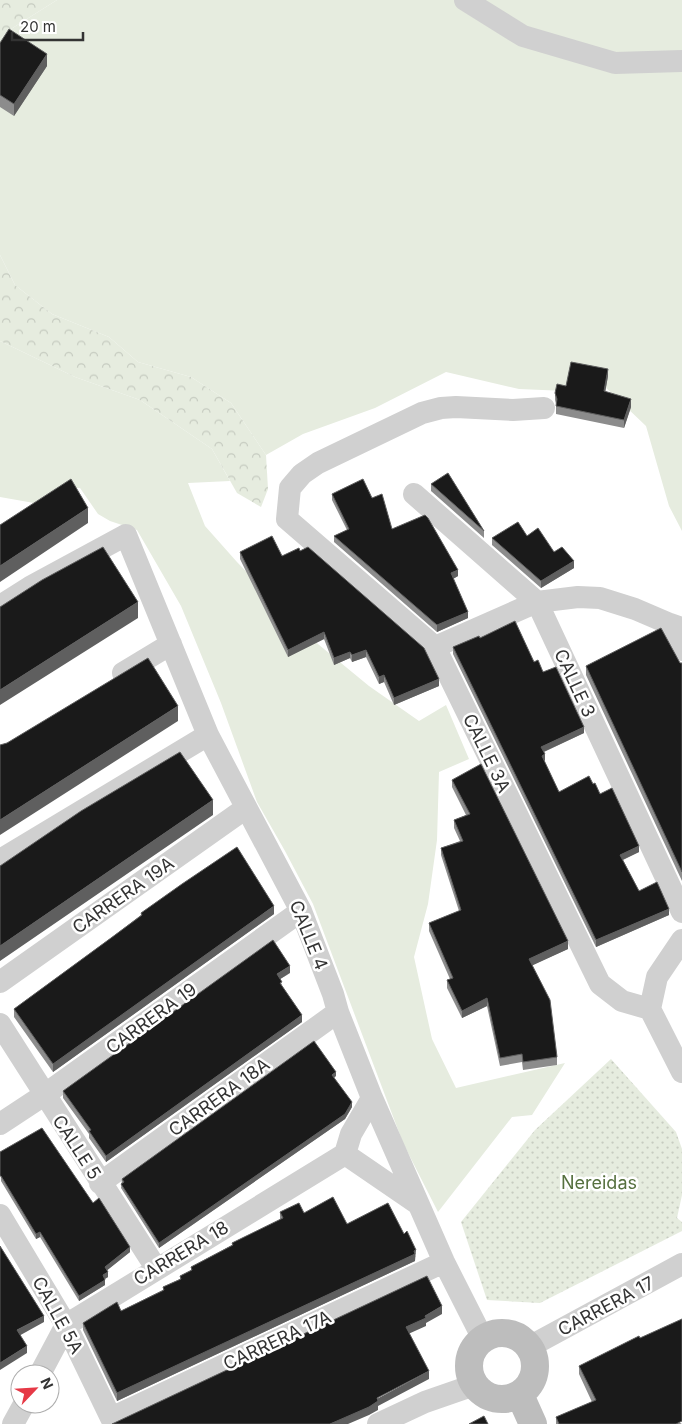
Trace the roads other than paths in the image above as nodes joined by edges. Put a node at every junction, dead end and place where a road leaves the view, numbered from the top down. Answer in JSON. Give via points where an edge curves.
{"nodes":[{"id":1,"x":465,"y":0,"type":"edge"},
{"id":2,"x":682,"y":61,"type":"edge"},
{"id":3,"x":544,"y":408,"type":"dead end"},
{"id":4,"x":414,"y":494,"type":"dead end"},
{"id":5,"x":537,"y":602,"type":"junction"},
{"id":6,"x":0,"y":606,"type":"edge"},
{"id":7,"x":676,"y":626,"type":"edge"},
{"id":8,"x":171,"y":644,"type":"junction"},
{"id":9,"x":435,"y":647,"type":"junction"},
{"id":10,"x":682,"y":650,"type":"edge"},
{"id":11,"x":103,"y":685,"type":"edge"},
{"id":12,"x":208,"y":735,"type":"junction"},
{"id":13,"x":246,"y":808,"type":"junction"},
{"id":14,"x":0,"y":860,"type":"edge"},
{"id":15,"x":301,"y":911,"type":"junction"},
{"id":16,"x":682,"y":912,"type":"edge"},
{"id":17,"x":682,"y":940,"type":"edge"},
{"id":18,"x":0,"y":982,"type":"edge"},
{"id":19,"x":650,"y":1009,"type":"junction"},
{"id":20,"x":338,"y":1012,"type":"junction"},
{"id":21,"x":0,"y":1024,"type":"edge"},
{"id":22,"x":682,"y":1072,"type":"edge"},
{"id":23,"x":44,"y":1095,"type":"junction"},
{"id":24,"x":372,"y":1098,"type":"junction"},
{"id":25,"x":0,"y":1124,"type":"edge"},
{"id":26,"x":345,"y":1154,"type":"junction"},
{"id":27,"x":100,"y":1182,"type":"junction"},
{"id":28,"x":418,"y":1204,"type":"junction"},
{"id":29,"x":0,"y":1215,"type":"edge"},
{"id":30,"x":444,"y":1262,"type":"junction"},
{"id":31,"x":682,"y":1264,"type":"edge"},
{"id":32,"x":156,"y":1268,"type":"junction"},
{"id":33,"x":66,"y":1325,"type":"junction"},
{"id":34,"x":483,"y":1339,"type":"junction"},
{"id":35,"x":529,"y":1347,"type":"junction"},
{"id":36,"x":45,"y":1364,"type":"edge"},
{"id":37,"x":474,"y":1385,"type":"junction"},
{"id":38,"x":520,"y":1395,"type":"junction"},
{"id":39,"x":110,"y":1418,"type":"joint"},
{"id":40,"x":378,"y":1424,"type":"edge"},
{"id":41,"x":533,"y":1424,"type":"edge"}],
"edges":[{"from":1,"to":2,"type":"street","via":[[523,36],[615,63]]},
{"from":3,"to":9,"type":"street","name":"CALLE 3A","via":[[441,408],[318,463],[290,488],[287,519]]},
{"from":4,"to":5,"type":"street","name":"CALLE 3"},
{"from":5,"to":7,"type":"street","via":[[600,598]]},
{"from":5,"to":9,"type":"street"},
{"from":5,"to":16,"type":"street","name":"CALLE 3"},
{"from":6,"to":8,"type":"street","name":"CALLE 4","via":[[126,535]]},
{"from":7,"to":10,"type":"street"},
{"from":8,"to":11,"type":"street"},
{"from":8,"to":12,"type":"street","name":"CALLE 4"},
{"from":9,"to":19,"type":"street","name":"CALLE 3A","via":[[600,984],[622,1001]]},
{"from":12,"to":13,"type":"street","name":"CALLE 4"},
{"from":12,"to":14,"type":"street"},
{"from":13,"to":15,"type":"street","name":"CALLE 4"},
{"from":13,"to":18,"type":"street","name":"CARRERA 19A"},
{"from":15,"to":20,"type":"street","name":"CALLE 4"},
{"from":15,"to":23,"type":"street","name":"CARRERA 19"},
{"from":17,"to":19,"type":"street","via":[[657,977]]},
{"from":19,"to":22,"type":"street"},
{"from":20,"to":24,"type":"street","name":"CALLE 4"},
{"from":20,"to":27,"type":"street","name":"CARRERA 18A"},
{"from":21,"to":23,"type":"street","name":"CALLE 5"},
{"from":23,"to":25,"type":"street","name":"CARRERA 19"},
{"from":23,"to":27,"type":"street","name":"CALLE 5"},
{"from":24,"to":26,"type":"street","via":[[350,1134]]},
{"from":24,"to":28,"type":"street","name":"CALLE 4"},
{"from":26,"to":28,"type":"street"},
{"from":26,"to":32,"type":"street","name":"CARRERA 18"},
{"from":27,"to":32,"type":"street","name":"CALLE 5"},
{"from":28,"to":30,"type":"street","name":"CALLE 4"},
{"from":29,"to":33,"type":"street","name":"CALLE 5A"},
{"from":30,"to":34,"type":"street","name":"CALLE 4"},
{"from":30,"to":39,"type":"street","name":"CARRERA 17A"},
{"from":31,"to":35,"type":"street","name":"CARRERA 17"},
{"from":32,"to":33,"type":"street","name":"CARRERA 18"},
{"from":33,"to":36,"type":"street","name":"CARRERA 18"},
{"from":33,"to":39,"type":"street","name":"CALLE 5A"},
{"from":34,"to":35,"type":"main road","via":[[502,1333],[522,1339]]},
{"from":34,"to":37,"type":"main road","via":[[471,1354],[469,1364]]},
{"from":35,"to":38,"type":"main road","via":[[535,1361],[534,1377]]},
{"from":37,"to":38,"type":"main road","via":[[495,1399],[508,1400]]},
{"from":37,"to":40,"type":"street","via":[[425,1402]]},
{"from":38,"to":41,"type":"main road"}]}
